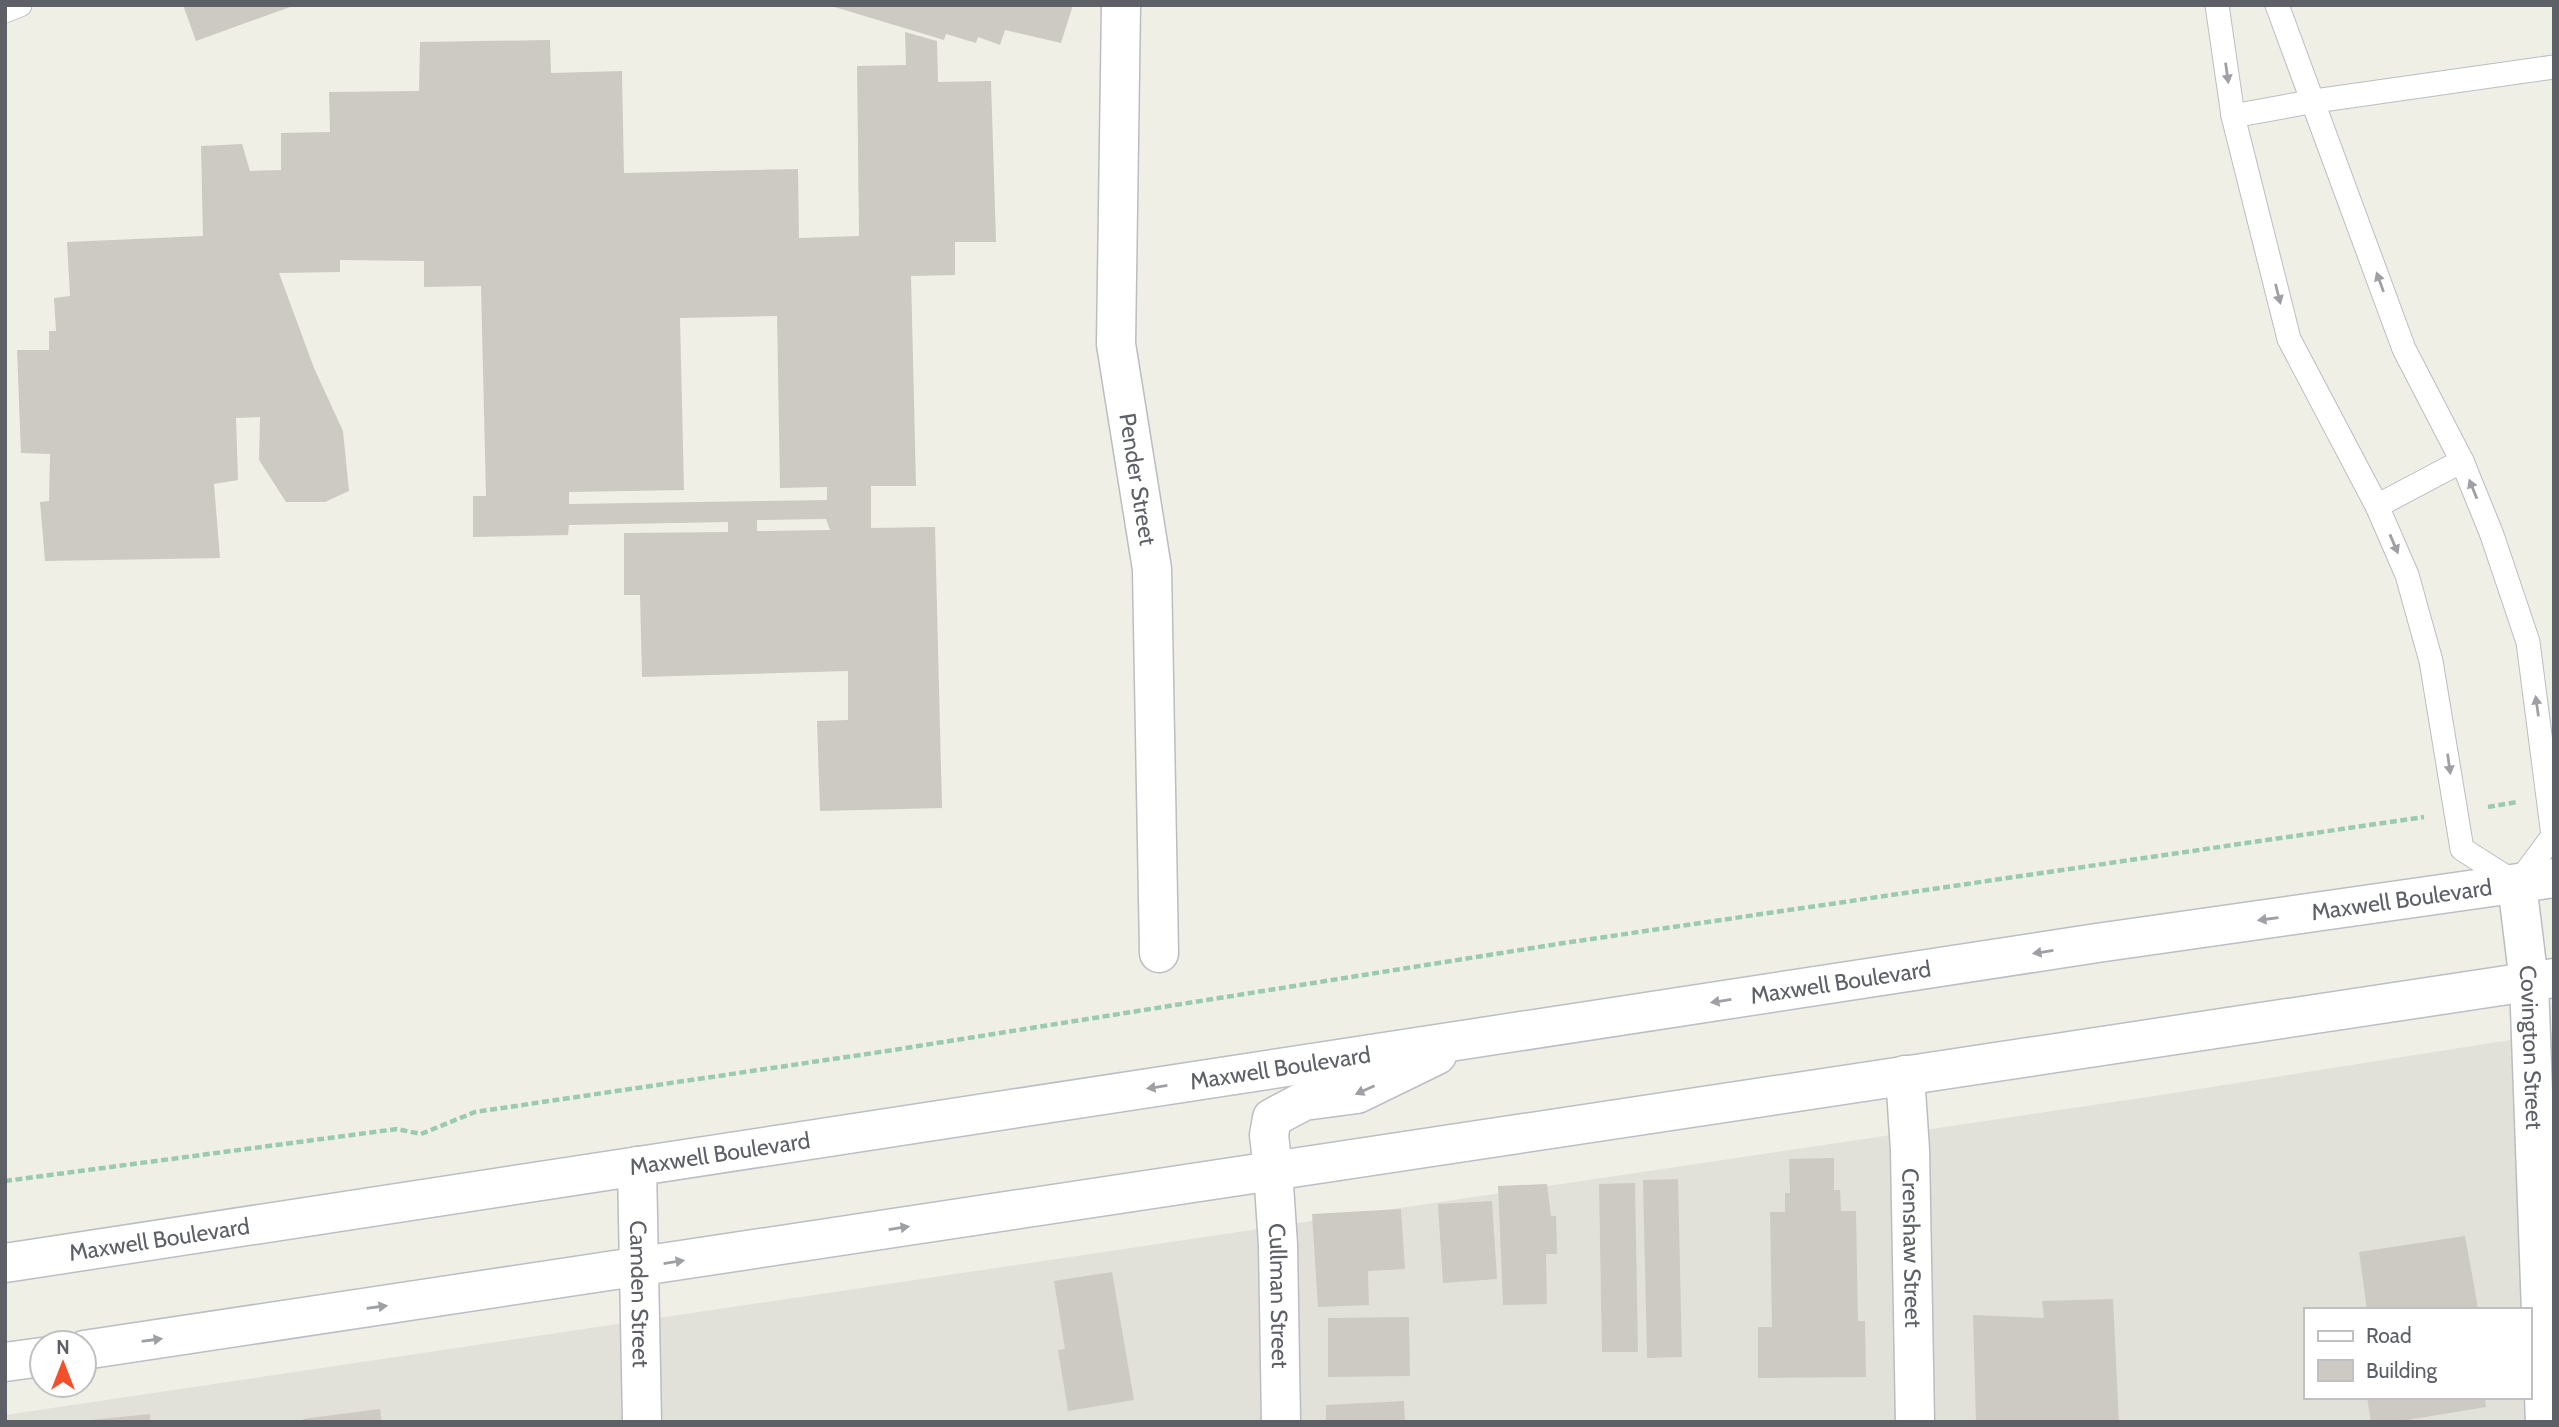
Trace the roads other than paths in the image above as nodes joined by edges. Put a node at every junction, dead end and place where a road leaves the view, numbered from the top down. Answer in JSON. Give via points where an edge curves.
{"nodes":[{"id":1,"x":20,"y":5,"type":"edge"},
{"id":2,"x":1121,"y":5,"type":"edge"},
{"id":3,"x":2217,"y":5,"type":"edge"},
{"id":4,"x":2277,"y":5,"type":"edge"},
{"id":5,"x":5,"y":11,"type":"edge"},
{"id":6,"x":2554,"y":67,"type":"edge"},
{"id":7,"x":2315,"y":101,"type":"junction"},
{"id":8,"x":2233,"y":116,"type":"junction"},
{"id":9,"x":2462,"y":461,"type":"junction"},
{"id":10,"x":2377,"y":506,"type":"junction"},
{"id":11,"x":2554,"y":878,"type":"edge"},
{"id":12,"x":2517,"y":884,"type":"junction"},
{"id":13,"x":1159,"y":953,"type":"dead end"},
{"id":14,"x":2542,"y":980,"type":"edge"},
{"id":15,"x":1470,"y":1039,"type":"junction"},
{"id":16,"x":1905,"y":1075,"type":"junction"},
{"id":17,"x":637,"y":1166,"type":"junction"},
{"id":18,"x":1273,"y":1170,"type":"junction"},
{"id":19,"x":5,"y":1263,"type":"edge"},
{"id":20,"x":637,"y":1268,"type":"junction"},
{"id":21,"x":98,"y":1348,"type":"edge"},
{"id":22,"x":28,"y":1358,"type":"edge"},
{"id":23,"x":5,"y":1362,"type":"edge"},
{"id":24,"x":642,"y":1422,"type":"edge"},
{"id":25,"x":1281,"y":1422,"type":"edge"},
{"id":26,"x":1915,"y":1422,"type":"edge"},
{"id":27,"x":2545,"y":1422,"type":"edge"}],
"edges":[{"from":1,"to":5,"type":"lane"},
{"from":2,"to":13,"type":"main road","name":"Pender Street","via":[[1116,344],[1152,569]]},
{"from":3,"to":8,"type":"lane","one_way":true},
{"from":4,"to":7,"type":"lane"},
{"from":6,"to":7,"type":"lane"},
{"from":7,"to":8,"type":"lane"},
{"from":9,"to":7,"type":"lane","one_way":true,"via":[[2404,349]]},
{"from":8,"to":10,"type":"lane","one_way":true,"via":[[2289,339]]},
{"from":9,"to":10,"type":"lane"},
{"from":12,"to":9,"type":"lane","one_way":true,"via":[[2553,836],[2549,797],[2528,642]]},
{"from":10,"to":12,"type":"lane","one_way":true,"via":[[2407,575],[2431,661],[2462,849]]},
{"from":11,"to":12,"type":"main road","name":"Maxwell Boulevard"},
{"from":12,"to":14,"type":"main road","name":"Covington Street"},
{"from":12,"to":15,"type":"main road","name":"Maxwell Boulevard","one_way":true},
{"from":14,"to":16,"type":"main road"},
{"from":14,"to":27,"type":"main road","name":"Covington Street"},
{"from":15,"to":17,"type":"main road","name":"Maxwell Boulevard","one_way":true},
{"from":15,"to":18,"type":"main road","name":"Cullman Street","one_way":true,"via":[[1357,1094],[1304,1101],[1272,1118]]},
{"from":16,"to":18,"type":"main road"},
{"from":16,"to":26,"type":"main road","name":"Crenshaw Street"},
{"from":17,"to":19,"type":"main road","name":"Maxwell Boulevard"},
{"from":17,"to":20,"type":"main road","name":"Camden Street"},
{"from":20,"to":18,"type":"main road","one_way":true},
{"from":18,"to":25,"type":"main road","name":"Cullman Street"},
{"from":21,"to":20,"type":"main road","one_way":true},
{"from":20,"to":24,"type":"main road","name":"Camden Street"},
{"from":22,"to":23,"type":"main road"}]}
